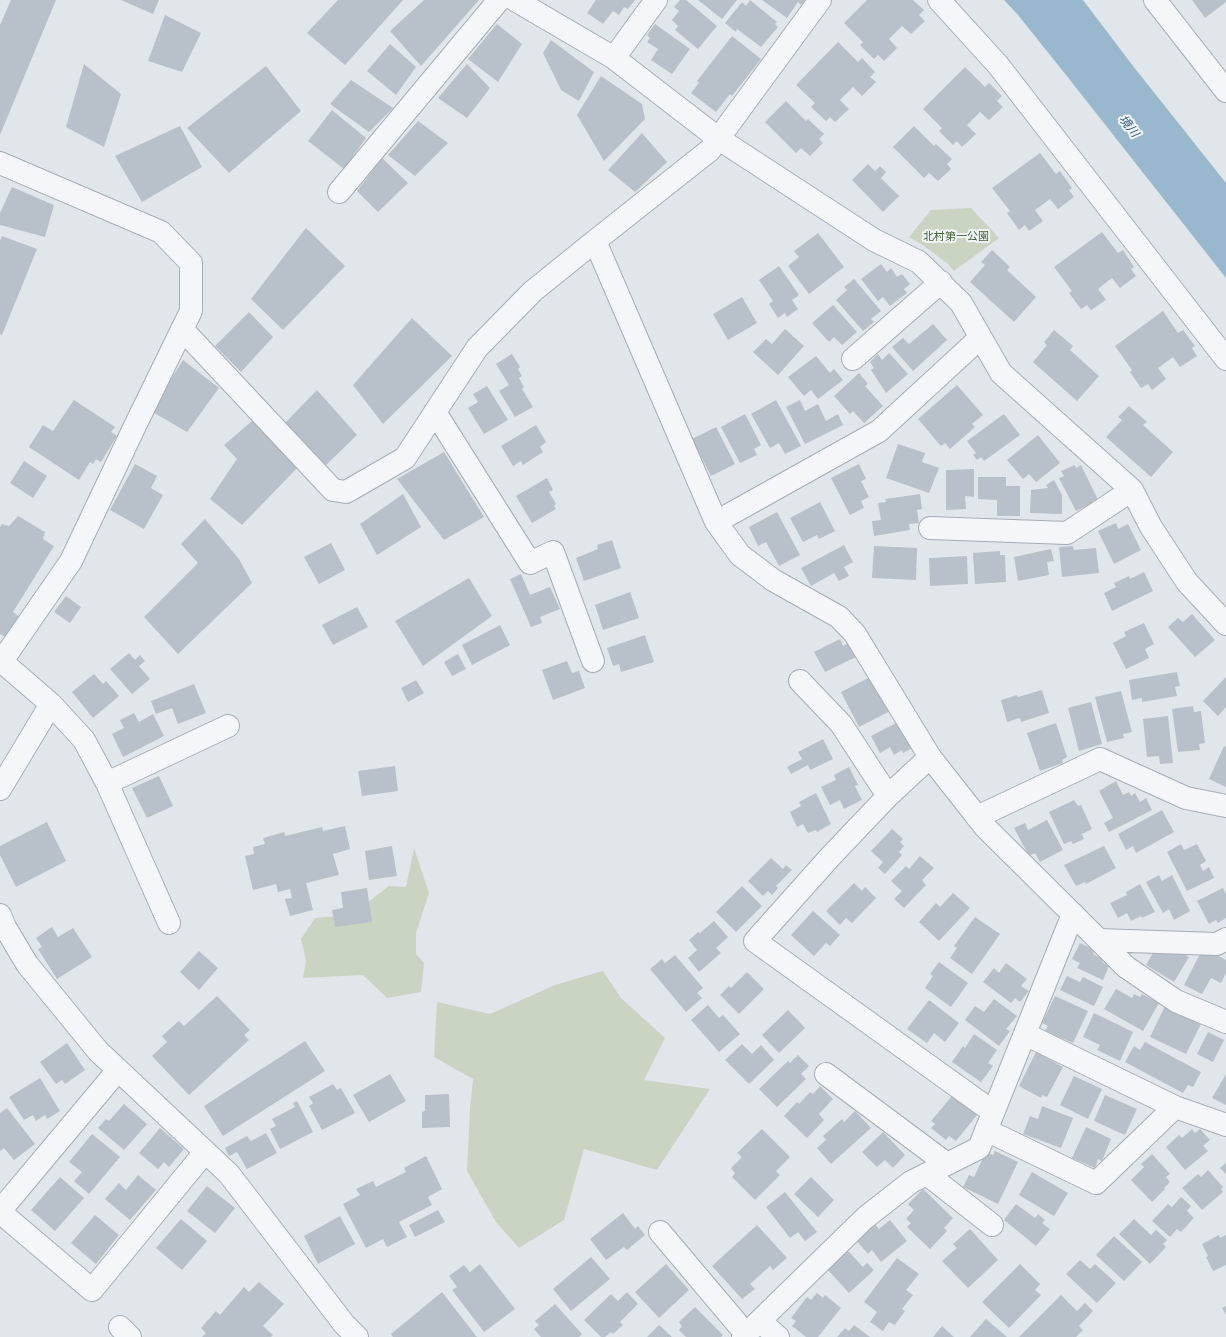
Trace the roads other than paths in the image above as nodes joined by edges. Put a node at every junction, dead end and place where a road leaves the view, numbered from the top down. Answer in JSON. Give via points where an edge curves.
{"nodes":[{"id":1,"x":499,"y":0,"type":"edge"},
{"id":2,"x":515,"y":0,"type":"edge"},
{"id":3,"x":656,"y":0,"type":"edge"},
{"id":4,"x":820,"y":0,"type":"edge"},
{"id":5,"x":939,"y":0,"type":"edge"},
{"id":6,"x":1155,"y":0,"type":"edge"},
{"id":7,"x":614,"y":58,"type":"junction"},
{"id":8,"x":1226,"y":92,"type":"edge"},
{"id":9,"x":718,"y":139,"type":"junction"},
{"id":10,"x":0,"y":163,"type":"edge"},
{"id":11,"x":339,"y":192,"type":"dead end"},
{"id":12,"x":595,"y":241,"type":"junction"},
{"id":13,"x":941,"y":282,"type":"junction"},
{"id":14,"x":182,"y":329,"type":"junction"},
{"id":15,"x":980,"y":338,"type":"junction"},
{"id":16,"x":853,"y":359,"type":"dead end"},
{"id":17,"x":1226,"y":359,"type":"edge"},
{"id":18,"x":435,"y":412,"type":"junction"},
{"id":19,"x":1132,"y":490,"type":"junction"},
{"id":20,"x":716,"y":522,"type":"junction"},
{"id":21,"x":930,"y":528,"type":"dead end"},
{"id":22,"x":1226,"y":624,"type":"edge"},
{"id":23,"x":1,"y":661,"type":"edge"},
{"id":24,"x":593,"y":661,"type":"dead end"},
{"id":25,"x":800,"y":681,"type":"dead end"},
{"id":26,"x":51,"y":704,"type":"junction"},
{"id":27,"x":228,"y":726,"type":"dead end"},
{"id":28,"x":930,"y":756,"type":"junction"},
{"id":29,"x":107,"y":783,"type":"junction"},
{"id":30,"x":0,"y":789,"type":"edge"},
{"id":31,"x":888,"y":796,"type":"junction"},
{"id":32,"x":1226,"y":806,"type":"edge"},
{"id":33,"x":977,"y":817,"type":"junction"},
{"id":34,"x":1073,"y":914,"type":"junction"},
{"id":35,"x":0,"y":915,"type":"edge"},
{"id":36,"x":169,"y":923,"type":"dead end"},
{"id":37,"x":1226,"y":939,"type":"edge"},
{"id":38,"x":1100,"y":940,"type":"junction"},
{"id":39,"x":1226,"y":1022,"type":"edge"},
{"id":40,"x":1025,"y":1034,"type":"junction"},
{"id":41,"x":118,"y":1070,"type":"junction"},
{"id":42,"x":826,"y":1074,"type":"dead end"},
{"id":43,"x":1175,"y":1107,"type":"junction"},
{"id":44,"x":989,"y":1121,"type":"junction"},
{"id":45,"x":1226,"y":1124,"type":"edge"},
{"id":46,"x":205,"y":1152,"type":"junction"},
{"id":47,"x":947,"y":1164,"type":"junction"},
{"id":48,"x":927,"y":1174,"type":"junction"},
{"id":49,"x":0,"y":1212,"type":"edge"},
{"id":50,"x":992,"y":1225,"type":"dead end"},
{"id":51,"x":660,"y":1232,"type":"dead end"},
{"id":52,"x":749,"y":1330,"type":"edge"},
{"id":53,"x":345,"y":1333,"type":"edge"},
{"id":54,"x":778,"y":1337,"type":"edge"}],
"edges":[{"from":1,"to":11,"type":"street"},
{"from":2,"to":7,"type":"street"},
{"from":3,"to":7,"type":"street"},
{"from":4,"to":9,"type":"street"},
{"from":5,"to":17,"type":"street","via":[[998,65]]},
{"from":6,"to":8,"type":"street"},
{"from":7,"to":9,"type":"street"},
{"from":9,"to":12,"type":"street","via":[[710,150]]},
{"from":9,"to":13,"type":"street","via":[[874,240],[919,262]]},
{"from":10,"to":14,"type":"street","via":[[161,232],[191,263],[191,311]]},
{"from":12,"to":18,"type":"street","via":[[533,291],[477,348]]},
{"from":12,"to":20,"type":"street"},
{"from":13,"to":15,"type":"street","via":[[961,303]]},
{"from":13,"to":16,"type":"street"},
{"from":14,"to":18,"type":"street","via":[[332,490],[346,492],[405,458]]},
{"from":14,"to":23,"type":"street","via":[[71,561]]},
{"from":15,"to":19,"type":"street","via":[[1001,374]]},
{"from":15,"to":20,"type":"street","via":[[879,431]]},
{"from":18,"to":24,"type":"street","via":[[530,564],[553,552]]},
{"from":19,"to":21,"type":"street","via":[[1067,533]]},
{"from":19,"to":22,"type":"street","via":[[1151,527],[1187,582]]},
{"from":20,"to":28,"type":"street","via":[[740,555],[773,580],[839,617],[855,634]]},
{"from":23,"to":26,"type":"street"},
{"from":25,"to":31,"type":"street","via":[[841,724]]},
{"from":26,"to":29,"type":"street","via":[[84,740]]},
{"from":26,"to":30,"type":"street"},
{"from":27,"to":29,"type":"street"},
{"from":28,"to":31,"type":"street"},
{"from":28,"to":33,"type":"street"},
{"from":29,"to":36,"type":"street"},
{"from":31,"to":44,"type":"street","via":[[755,941]]},
{"from":32,"to":33,"type":"street","via":[[1186,798],[1100,759]]},
{"from":33,"to":34,"type":"street"},
{"from":34,"to":38,"type":"street"},
{"from":34,"to":40,"type":"street"},
{"from":35,"to":41,"type":"street","via":[[27,964],[98,1051]]},
{"from":37,"to":38,"type":"street","via":[[1217,944]]},
{"from":38,"to":39,"type":"street","via":[[1126,967],[1176,1001]]},
{"from":40,"to":43,"type":"street"},
{"from":40,"to":44,"type":"street"},
{"from":41,"to":46,"type":"street"},
{"from":41,"to":49,"type":"street"},
{"from":42,"to":47,"type":"street"},
{"from":43,"to":44,"type":"street","via":[[1096,1183]]},
{"from":43,"to":45,"type":"street"},
{"from":44,"to":47,"type":"street","via":[[979,1148]]},
{"from":46,"to":49,"type":"street","via":[[92,1290]]},
{"from":46,"to":53,"type":"street","via":[[229,1174]]},
{"from":47,"to":48,"type":"street"},
{"from":48,"to":50,"type":"street"},
{"from":48,"to":52,"type":"street","via":[[911,1182],[865,1218]]},
{"from":51,"to":52,"type":"street"},
{"from":52,"to":54,"type":"street"}]}
